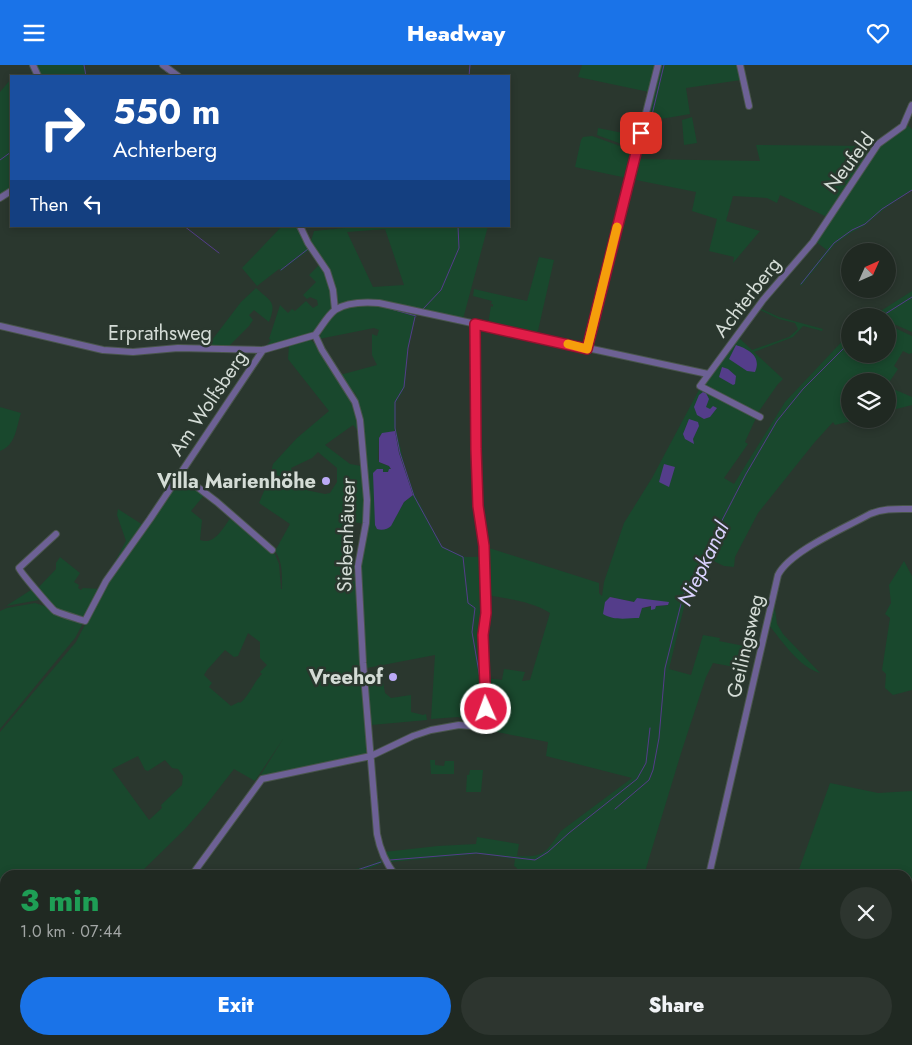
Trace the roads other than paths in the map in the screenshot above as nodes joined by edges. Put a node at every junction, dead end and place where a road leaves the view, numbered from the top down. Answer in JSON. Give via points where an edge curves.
{"nodes":[{"id":1,"x":163,"y":65,"type":"edge"},
{"id":2,"x":658,"y":65,"type":"edge"},
{"id":3,"x":740,"y":65,"type":"edge"},
{"id":4,"x":177,"y":75,"type":"edge"},
{"id":5,"x":912,"y":105,"type":"edge"},
{"id":6,"x":749,"y":106,"type":"dead end"},
{"id":7,"x":300,"y":227,"type":"edge"},
{"id":8,"x":813,"y":242,"type":"joint"},
{"id":9,"x":335,"y":310,"type":"junction"},
{"id":10,"x":475,"y":324,"type":"junction"},
{"id":11,"x":0,"y":326,"type":"edge"},
{"id":12,"x":315,"y":335,"type":"junction"},
{"id":13,"x":587,"y":349,"type":"junction"},
{"id":14,"x":263,"y":350,"type":"junction"},
{"id":15,"x":708,"y":374,"type":"junction"},
{"id":16,"x":760,"y":417,"type":"dead end"},
{"id":17,"x":179,"y":473,"type":"junction"},
{"id":18,"x":912,"y":509,"type":"edge"},
{"id":19,"x":56,"y":534,"type":"dead end"},
{"id":20,"x":272,"y":550,"type":"dead end"},
{"id":21,"x":371,"y":756,"type":"junction"},
{"id":22,"x":196,"y":870,"type":"edge"},
{"id":23,"x":391,"y":870,"type":"edge"},
{"id":24,"x":710,"y":870,"type":"edge"}],
"edges":[{"from":1,"to":4,"type":"street"},
{"from":2,"to":13,"type":"street"},
{"from":3,"to":6,"type":"street"},
{"from":5,"to":8,"type":"street","name":"Neufeld","via":[[902,126],[878,144]]},
{"from":7,"to":9,"type":"street","via":[[327,271]]},
{"from":8,"to":15,"type":"street","name":"Achterberg","via":[[763,300]]},
{"from":9,"to":10,"type":"street","via":[[366,302],[379,303]]},
{"from":9,"to":12,"type":"street"},
{"from":10,"to":13,"type":"street"},
{"from":10,"to":21,"type":"street","via":[[475,430],[478,506],[484,546],[486,709],[481,727],[459,725],[431,730]]},
{"from":11,"to":14,"type":"street","name":"Erprathsweg","via":[[103,350]]},
{"from":12,"to":14,"type":"street","name":"Erprathsweg"},
{"from":12,"to":21,"type":"street","name":"Siebenhäuser","via":[[355,402],[360,420],[367,500],[358,566]]},
{"from":13,"to":15,"type":"street"},
{"from":14,"to":17,"type":"street","name":"Am Wolfsberg"},
{"from":15,"to":16,"type":"street","via":[[700,385]]},
{"from":17,"to":19,"type":"street","name":"Am Wolfsberg","via":[[106,581],[85,621],[54,610],[19,568]]},
{"from":17,"to":20,"type":"street","name":"Am Wolfsberg"},
{"from":18,"to":24,"type":"street","name":"Geilingsweg","via":[[870,514],[796,555],[782,567]]},
{"from":21,"to":22,"type":"street","via":[[262,779]]},
{"from":21,"to":23,"type":"street","name":"Siebenhäuser","via":[[377,834],[380,850]]}]}
